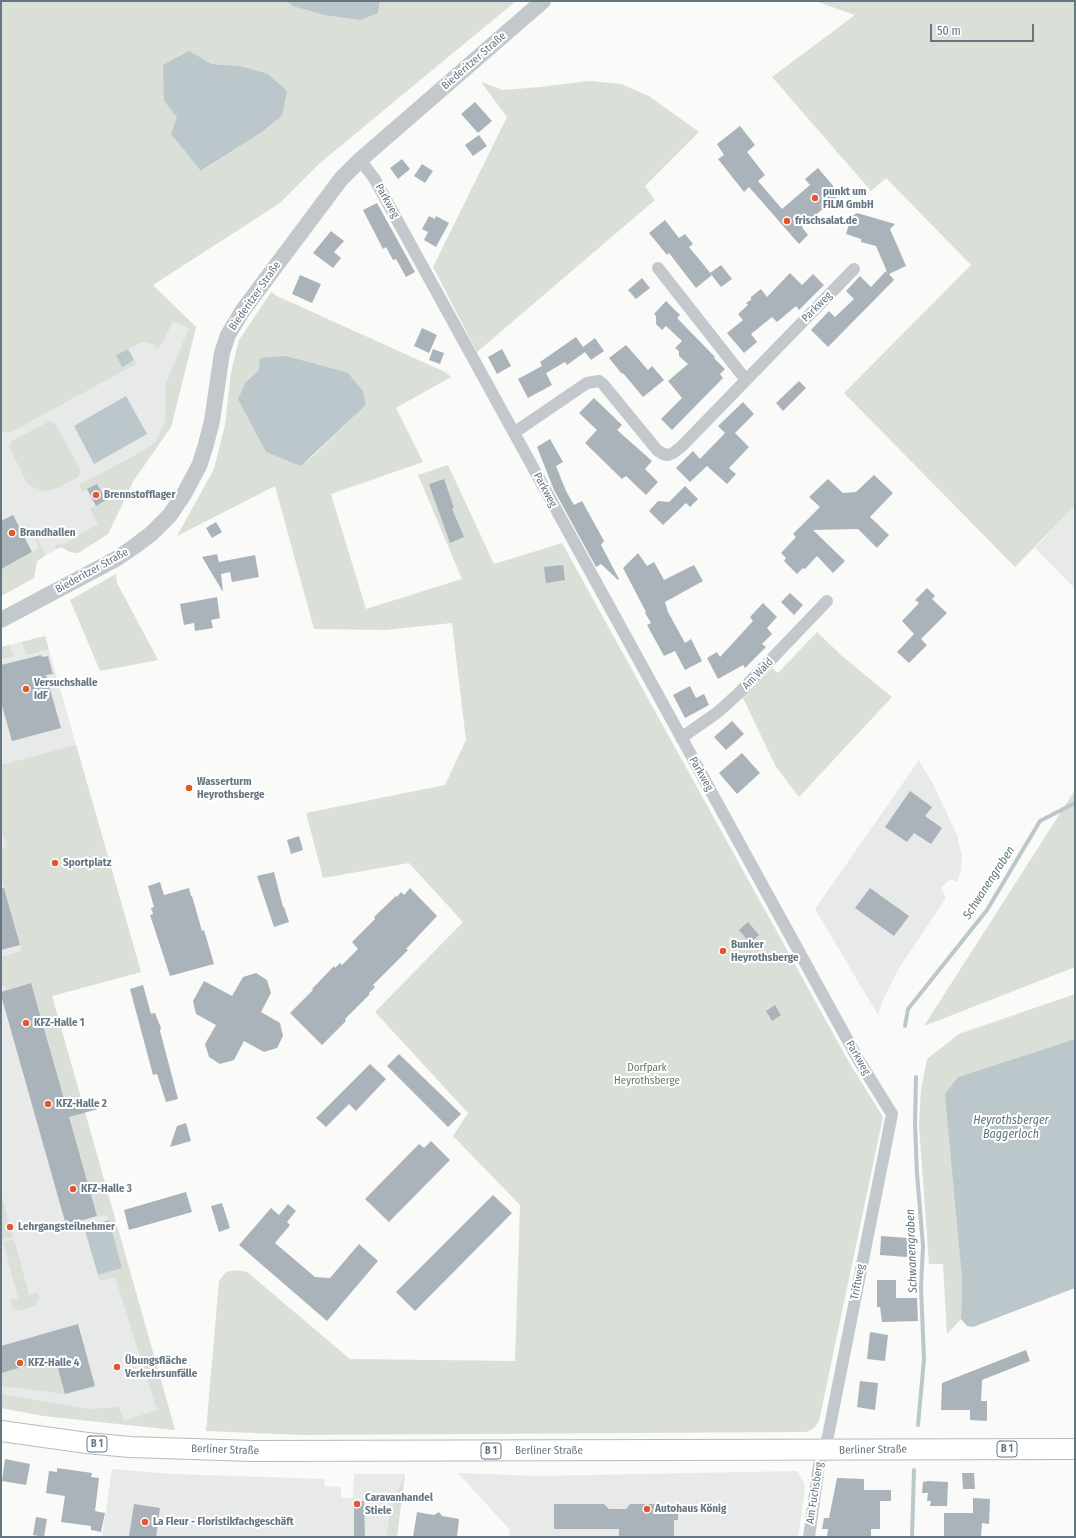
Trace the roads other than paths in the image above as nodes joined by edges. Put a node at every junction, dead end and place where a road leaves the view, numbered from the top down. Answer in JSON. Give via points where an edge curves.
{"nodes":[{"id":1,"x":543,"y":1,"type":"edge"},
{"id":2,"x":360,"y":160,"type":"junction"},
{"id":3,"x":658,"y":268,"type":"dead end"},
{"id":4,"x":854,"y":269,"type":"dead end"},
{"id":5,"x":746,"y":380,"type":"junction"},
{"id":6,"x":515,"y":432,"type":"junction"},
{"id":7,"x":827,"y":601,"type":"dead end"},
{"id":8,"x":1,"y":620,"type":"edge"},
{"id":9,"x":681,"y":738,"type":"junction"},
{"id":10,"x":892,"y":1114,"type":"joint"},
{"id":11,"x":1,"y":1431,"type":"edge"},
{"id":12,"x":1075,"y":1449,"type":"edge"},
{"id":13,"x":823,"y":1450,"type":"junction"},
{"id":14,"x":809,"y":1537,"type":"edge"}],
"edges":[{"from":1,"to":2,"type":"street","name":"Biederitzer Straße"},
{"from":2,"to":6,"type":"street","name":"Parkweg","via":[[374,178]]},
{"from":2,"to":8,"type":"street","name":"Biederitzer Straße","via":[[331,192],[232,328],[222,353],[206,448],[192,480],[175,509],[151,534],[116,559]]},
{"from":3,"to":5,"type":"street"},
{"from":4,"to":5,"type":"street","name":"Parkweg"},
{"from":5,"to":6,"type":"street","name":"Parkweg","via":[[681,447],[668,455],[657,450],[599,381],[587,383]]},
{"from":6,"to":9,"type":"street","name":"Parkweg"},
{"from":7,"to":9,"type":"street","name":"Am Wald","via":[[739,693],[718,712]]},
{"from":9,"to":10,"type":"street","name":"Parkweg","via":[[858,1059]]},
{"from":10,"to":13,"type":"street","name":"Triftweg"},
{"from":11,"to":13,"type":"main road","name":"Berliner Straße","number":"B 1","via":[[130,1447],[252,1451]]},
{"from":12,"to":13,"type":"main road","name":"Berliner Straße","number":"B 1"},
{"from":13,"to":14,"type":"street","name":"Am Fuchsberg"}]}
